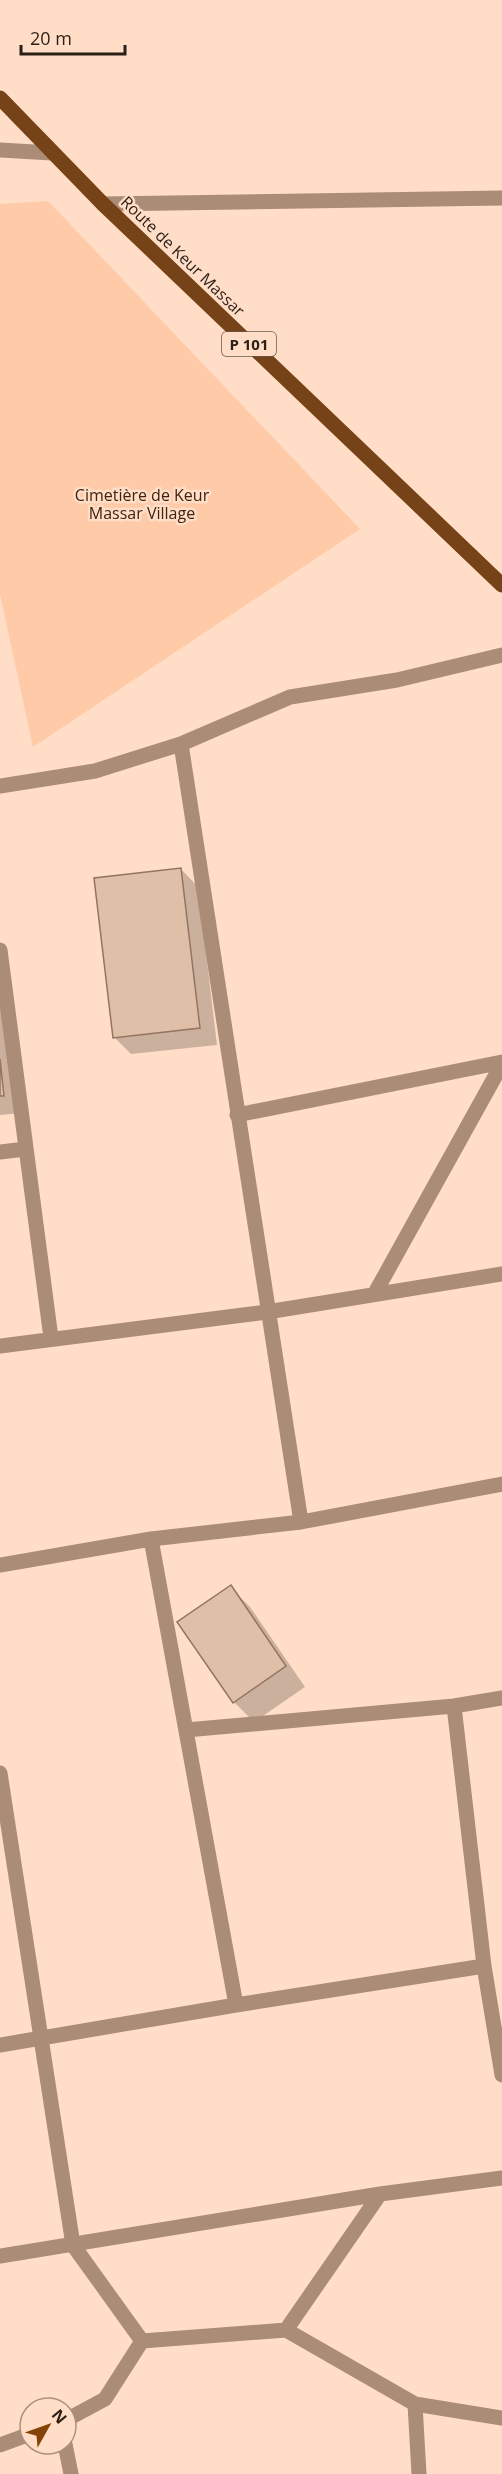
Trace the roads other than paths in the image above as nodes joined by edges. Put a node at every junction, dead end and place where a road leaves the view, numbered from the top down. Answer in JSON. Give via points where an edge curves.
{"nodes":[{"id":1,"x":0,"y":98,"type":"edge"},
{"id":2,"x":0,"y":150,"type":"edge"},
{"id":3,"x":52,"y":153,"type":"junction"},
{"id":4,"x":502,"y":198,"type":"edge"},
{"id":5,"x":103,"y":204,"type":"junction"},
{"id":6,"x":502,"y":585,"type":"edge"},
{"id":7,"x":502,"y":655,"type":"edge"},
{"id":8,"x":181,"y":744,"type":"junction"},
{"id":9,"x":0,"y":786,"type":"edge"},
{"id":10,"x":0,"y":950,"type":"edge"},
{"id":11,"x":502,"y":1063,"type":"edge"},
{"id":12,"x":237,"y":1115,"type":"junction"},
{"id":13,"x":25,"y":1149,"type":"junction"},
{"id":14,"x":0,"y":1152,"type":"edge"},
{"id":15,"x":502,"y":1274,"type":"edge"},
{"id":16,"x":375,"y":1293,"type":"junction"},
{"id":17,"x":267,"y":1312,"type":"junction"},
{"id":18,"x":51,"y":1338,"type":"junction"},
{"id":19,"x":0,"y":1346,"type":"edge"},
{"id":20,"x":502,"y":1484,"type":"edge"},
{"id":21,"x":301,"y":1522,"type":"junction"},
{"id":22,"x":151,"y":1539,"type":"junction"},
{"id":23,"x":0,"y":1565,"type":"edge"},
{"id":24,"x":502,"y":1698,"type":"edge"},
{"id":25,"x":454,"y":1706,"type":"junction"},
{"id":26,"x":186,"y":1730,"type":"junction"},
{"id":27,"x":0,"y":1773,"type":"edge"},
{"id":28,"x":484,"y":1966,"type":"junction"},
{"id":29,"x":236,"y":2005,"type":"junction"},
{"id":30,"x":41,"y":2038,"type":"junction"},
{"id":31,"x":0,"y":2045,"type":"edge"},
{"id":32,"x":502,"y":2075,"type":"edge"},
{"id":33,"x":502,"y":2178,"type":"edge"},
{"id":34,"x":380,"y":2194,"type":"junction"},
{"id":35,"x":73,"y":2244,"type":"junction"},
{"id":36,"x":0,"y":2256,"type":"edge"},
{"id":37,"x":286,"y":2330,"type":"junction"},
{"id":38,"x":142,"y":2341,"type":"junction"},
{"id":39,"x":415,"y":2404,"type":"junction"},
{"id":40,"x":78,"y":2414,"type":"edge"},
{"id":41,"x":502,"y":2418,"type":"edge"},
{"id":42,"x":18,"y":2438,"type":"edge"},
{"id":43,"x":0,"y":2445,"type":"edge"},
{"id":44,"x":67,"y":2456,"type":"edge"},
{"id":45,"x":71,"y":2474,"type":"edge"},
{"id":46,"x":419,"y":2474,"type":"edge"}],
"edges":[{"from":1,"to":3,"type":"main road","name":"Route de Keur Massar","number":"P 101"},
{"from":2,"to":3,"type":"street"},
{"from":3,"to":5,"type":"main road","name":"Route de Keur Massar","number":"P 101"},
{"from":4,"to":5,"type":"street"},
{"from":5,"to":6,"type":"main road","name":"Route de Keur Massar","number":"P 101"},
{"from":7,"to":8,"type":"street","via":[[397,680],[290,697]]},
{"from":8,"to":9,"type":"street","via":[[95,771]]},
{"from":8,"to":12,"type":"street"},
{"from":10,"to":13,"type":"street"},
{"from":11,"to":12,"type":"street"},
{"from":11,"to":16,"type":"street"},
{"from":12,"to":17,"type":"street"},
{"from":13,"to":14,"type":"street"},
{"from":13,"to":18,"type":"street"},
{"from":15,"to":16,"type":"street"},
{"from":16,"to":17,"type":"street"},
{"from":17,"to":18,"type":"street"},
{"from":17,"to":21,"type":"street"},
{"from":18,"to":19,"type":"street"},
{"from":20,"to":21,"type":"street"},
{"from":21,"to":22,"type":"street"},
{"from":22,"to":23,"type":"street"},
{"from":22,"to":26,"type":"street"},
{"from":24,"to":25,"type":"street"},
{"from":25,"to":26,"type":"street"},
{"from":25,"to":28,"type":"street"},
{"from":26,"to":29,"type":"street"},
{"from":27,"to":30,"type":"street"},
{"from":28,"to":29,"type":"street"},
{"from":28,"to":32,"type":"street"},
{"from":29,"to":30,"type":"street"},
{"from":30,"to":31,"type":"street"},
{"from":30,"to":35,"type":"street"},
{"from":33,"to":34,"type":"street"},
{"from":34,"to":35,"type":"street"},
{"from":34,"to":37,"type":"street"},
{"from":35,"to":36,"type":"street"},
{"from":35,"to":38,"type":"street"},
{"from":37,"to":38,"type":"street"},
{"from":37,"to":39,"type":"street"},
{"from":38,"to":40,"type":"street","via":[[105,2399]]},
{"from":39,"to":41,"type":"street"},
{"from":39,"to":46,"type":"street"},
{"from":42,"to":43,"type":"street"},
{"from":44,"to":45,"type":"street"}]}
